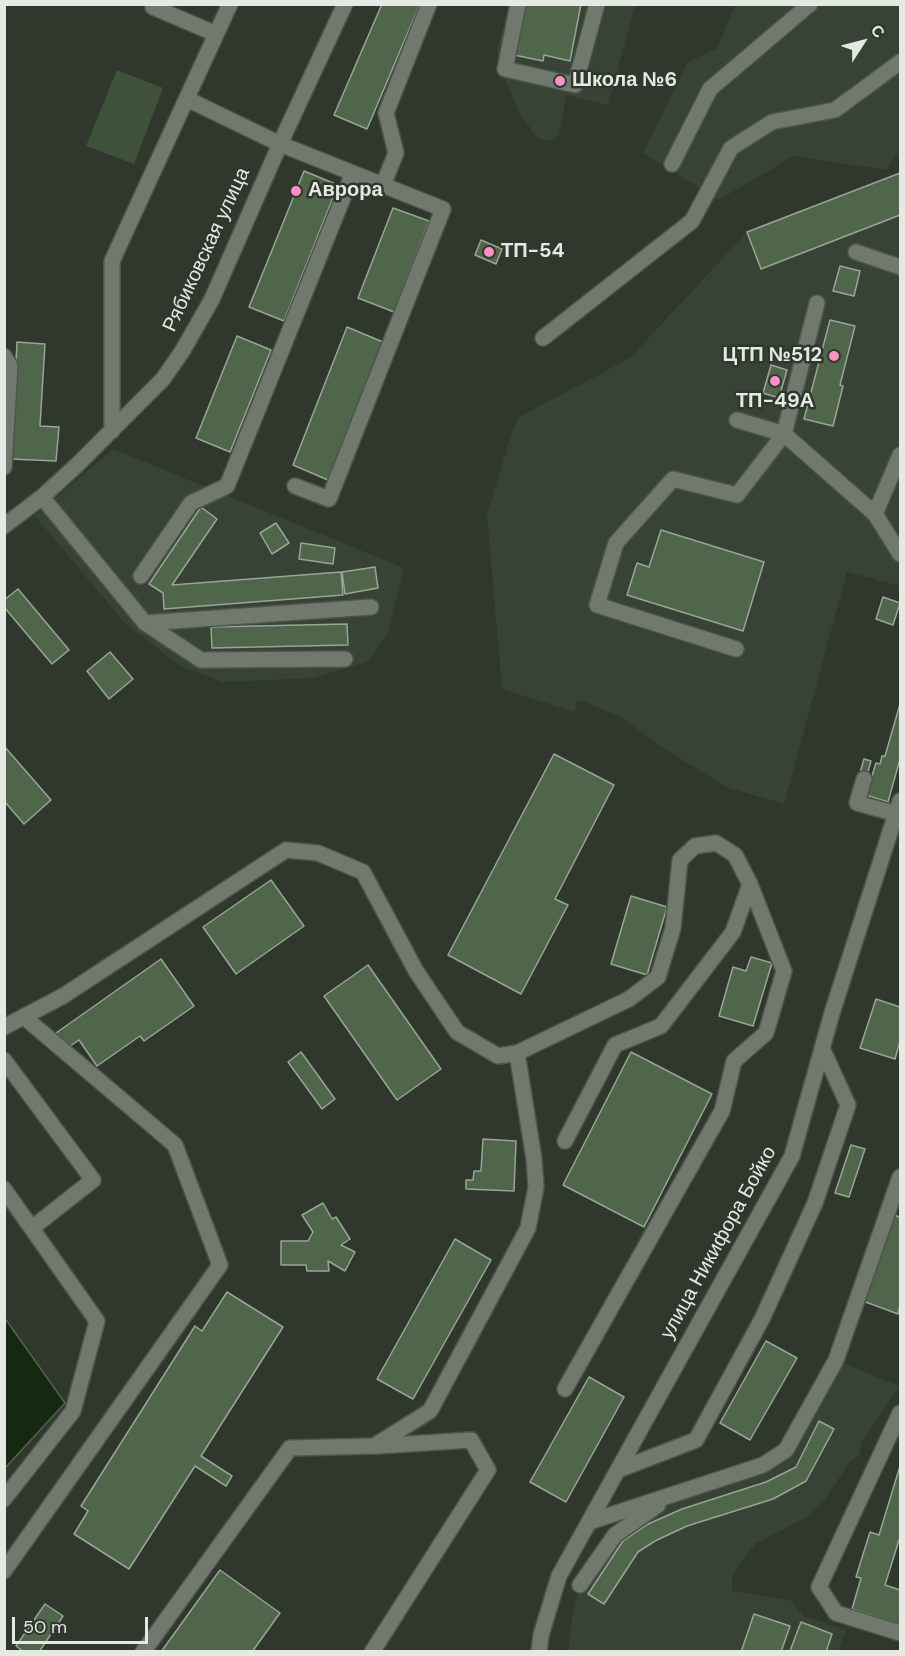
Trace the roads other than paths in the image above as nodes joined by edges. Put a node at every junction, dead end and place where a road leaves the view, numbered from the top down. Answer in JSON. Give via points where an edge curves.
{"nodes":[{"id":1,"x":154,"y":4,"type":"edge"},
{"id":2,"x":230,"y":4,"type":"edge"},
{"id":3,"x":345,"y":4,"type":"edge"},
{"id":4,"x":429,"y":4,"type":"edge"},
{"id":5,"x":518,"y":4,"type":"edge"},
{"id":6,"x":597,"y":4,"type":"edge"},
{"id":7,"x":810,"y":4,"type":"edge"},
{"id":8,"x":216,"y":34,"type":"junction"},
{"id":9,"x":900,"y":62,"type":"edge"},
{"id":10,"x":187,"y":99,"type":"junction"},
{"id":11,"x":280,"y":144,"type":"junction"},
{"id":12,"x":672,"y":165,"type":"dead end"},
{"id":13,"x":353,"y":173,"type":"junction"},
{"id":14,"x":383,"y":185,"type":"junction"},
{"id":15,"x":856,"y":252,"type":"dead end"},
{"id":16,"x":900,"y":267,"type":"edge"},
{"id":17,"x":817,"y":303,"type":"dead end"},
{"id":18,"x":543,"y":338,"type":"dead end"},
{"id":19,"x":4,"y":356,"type":"edge"},
{"id":20,"x":737,"y":420,"type":"dead end"},
{"id":21,"x":112,"y":431,"type":"junction"},
{"id":22,"x":784,"y":434,"type":"junction"},
{"id":23,"x":900,"y":454,"type":"edge"},
{"id":24,"x":4,"y":467,"type":"edge"},
{"id":25,"x":295,"y":486,"type":"dead end"},
{"id":26,"x":42,"y":497,"type":"junction"},
{"id":27,"x":874,"y":514,"type":"junction"},
{"id":28,"x":4,"y":526,"type":"edge"},
{"id":29,"x":900,"y":554,"type":"edge"},
{"id":30,"x":141,"y":576,"type":"dead end"},
{"id":31,"x":371,"y":608,"type":"dead end"},
{"id":32,"x":145,"y":623,"type":"junction"},
{"id":33,"x":736,"y":649,"type":"dead end"},
{"id":34,"x":345,"y":659,"type":"dead end"},
{"id":35,"x":864,"y":778,"type":"dead end"},
{"id":36,"x":899,"y":806,"type":"edge"},
{"id":37,"x":750,"y":884,"type":"junction"},
{"id":38,"x":24,"y":1017,"type":"junction"},
{"id":39,"x":4,"y":1028,"type":"edge"},
{"id":40,"x":822,"y":1048,"type":"junction"},
{"id":41,"x":517,"y":1053,"type":"junction"},
{"id":42,"x":4,"y":1060,"type":"edge"},
{"id":43,"x":565,"y":1141,"type":"dead end"},
{"id":44,"x":900,"y":1177,"type":"edge"},
{"id":45,"x":4,"y":1189,"type":"edge"},
{"id":46,"x":32,"y":1228,"type":"junction"},
{"id":47,"x":565,"y":1389,"type":"dead end"},
{"id":48,"x":900,"y":1413,"type":"edge"},
{"id":49,"x":374,"y":1446,"type":"junction"},
{"id":50,"x":618,"y":1470,"type":"junction"},
{"id":51,"x":675,"y":1494,"type":"junction"},
{"id":52,"x":4,"y":1499,"type":"edge"},
{"id":53,"x":589,"y":1522,"type":"junction"},
{"id":54,"x":4,"y":1571,"type":"edge"},
{"id":55,"x":580,"y":1585,"type":"dead end"},
{"id":56,"x":900,"y":1633,"type":"edge"},
{"id":57,"x":143,"y":1652,"type":"edge"},
{"id":58,"x":372,"y":1652,"type":"edge"},
{"id":59,"x":539,"y":1652,"type":"edge"}],
"edges":[{"from":1,"to":8,"type":"street","via":[[153,7]]},
{"from":2,"to":8,"type":"street"},
{"from":3,"to":11,"type":"street","name":"Рябиковская улица"},
{"from":4,"to":14,"type":"street","via":[[386,113],[396,153]]},
{"from":5,"to":6,"type":"street","via":[[505,69],[575,85]]},
{"from":7,"to":12,"type":"street","via":[[710,89]]},
{"from":8,"to":10,"type":"street"},
{"from":9,"to":18,"type":"street","via":[[835,110],[772,122],[731,148],[692,220]]},
{"from":10,"to":11,"type":"street"},
{"from":10,"to":21,"type":"street","via":[[112,261]]},
{"from":11,"to":13,"type":"street"},
{"from":11,"to":21,"type":"street","name":"Рябиковская улица","via":[[212,299],[183,350],[163,379]]},
{"from":13,"to":14,"type":"street"},
{"from":13,"to":30,"type":"street","via":[[227,486],[191,502]]},
{"from":14,"to":25,"type":"street","via":[[443,209],[329,499]]},
{"from":15,"to":16,"type":"street"},
{"from":17,"to":22,"type":"street"},
{"from":19,"to":24,"type":"street","via":[[10,366]]},
{"from":20,"to":22,"type":"street"},
{"from":21,"to":26,"type":"street","name":"Рябиковская улица"},
{"from":22,"to":27,"type":"street"},
{"from":22,"to":33,"type":"street","via":[[737,495],[673,479],[616,543],[597,605]]},
{"from":23,"to":27,"type":"street"},
{"from":26,"to":28,"type":"street","name":"Рябиковская улица"},
{"from":26,"to":32,"type":"street"},
{"from":27,"to":29,"type":"street"},
{"from":31,"to":32,"type":"street"},
{"from":32,"to":34,"type":"street","via":[[201,660]]},
{"from":35,"to":36,"type":"street","via":[[857,803]]},
{"from":36,"to":40,"type":"street","name":"улица Никифора Бойко"},
{"from":37,"to":41,"type":"street","via":[[735,855],[716,843],[695,846],[680,860],[673,928],[658,977],[629,999]]},
{"from":37,"to":43,"type":"street","via":[[733,932],[661,1026],[615,1045]]},
{"from":37,"to":47,"type":"street","via":[[784,971],[766,1033],[734,1061],[722,1111]]},
{"from":38,"to":39,"type":"street"},
{"from":38,"to":41,"type":"street","via":[[63,996],[286,850],[318,853],[363,872],[416,971],[458,1032],[498,1056]]},
{"from":38,"to":54,"type":"street","via":[[175,1145],[220,1265]]},
{"from":40,"to":50,"type":"street","name":"улица Никифора Бойко","via":[[792,1156]]},
{"from":40,"to":50,"type":"street","via":[[848,1105],[815,1203],[762,1318],[696,1440]]},
{"from":41,"to":49,"type":"street","via":[[536,1187],[528,1228],[430,1411]]},
{"from":42,"to":46,"type":"street","via":[[93,1180]]},
{"from":44,"to":51,"type":"street","via":[[836,1360],[786,1450],[763,1465]]},
{"from":45,"to":46,"type":"street"},
{"from":46,"to":52,"type":"street","via":[[97,1321],[72,1411]]},
{"from":48,"to":56,"type":"street","via":[[819,1587],[836,1613]]},
{"from":49,"to":57,"type":"street","via":[[290,1448]]},
{"from":49,"to":58,"type":"street","via":[[471,1440],[488,1470]]},
{"from":50,"to":53,"type":"street","name":"улица Никифора Бойко"},
{"from":51,"to":53,"type":"street"},
{"from":51,"to":55,"type":"street","via":[[615,1535]]},
{"from":53,"to":59,"type":"street","name":"улица Никифора Бойко","via":[[559,1576]]}]}
